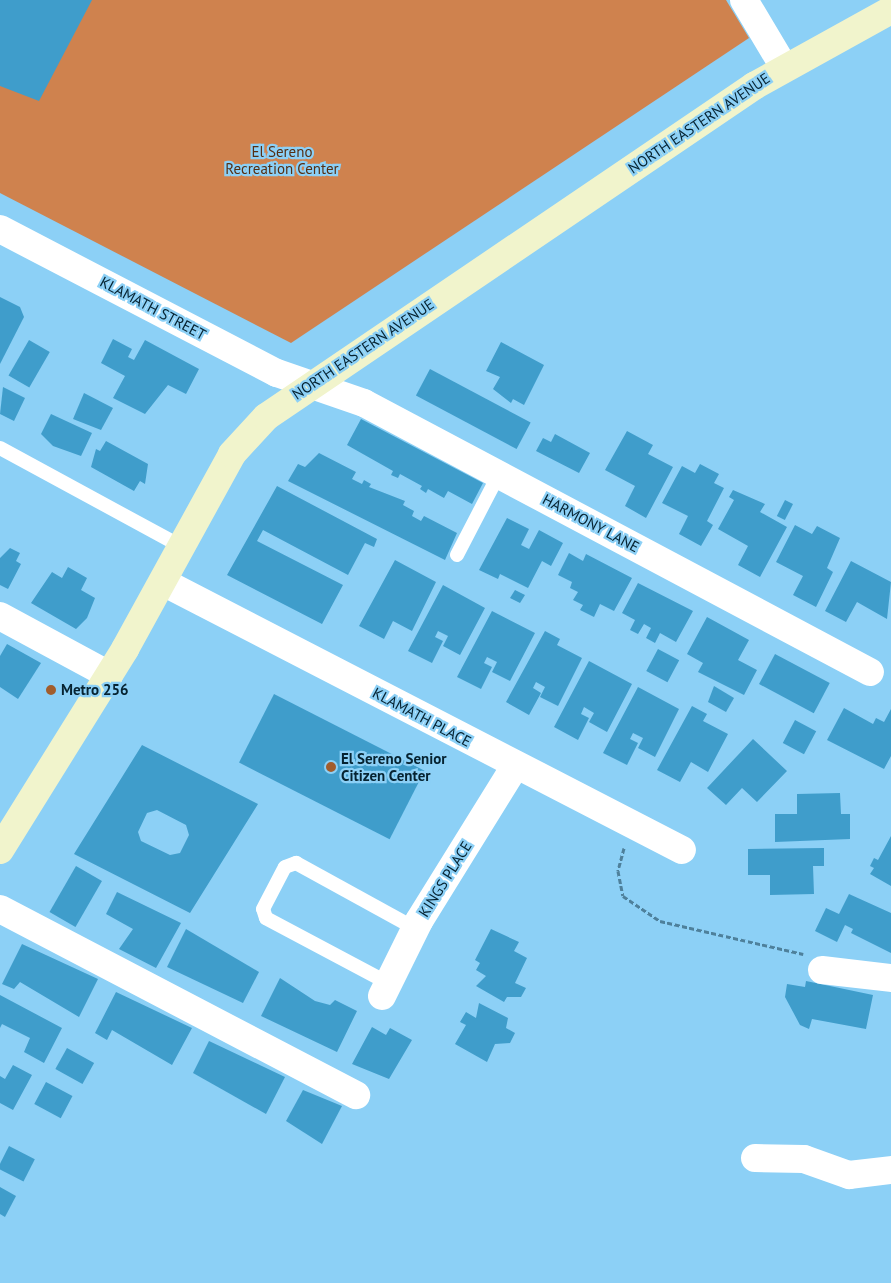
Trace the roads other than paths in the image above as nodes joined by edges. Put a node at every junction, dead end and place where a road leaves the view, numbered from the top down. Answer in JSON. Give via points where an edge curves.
{"nodes":[{"id":1,"x":744,"y":0,"type":"edge"},
{"id":2,"x":891,"y":10,"type":"edge"},
{"id":3,"x":784,"y":67,"type":"junction"},
{"id":4,"x":0,"y":229,"type":"edge"},
{"id":5,"x":307,"y":384,"type":"junction"},
{"id":6,"x":0,"y":448,"type":"edge"},
{"id":7,"x":499,"y":474,"type":"junction"},
{"id":8,"x":182,"y":547,"type":"junction"},
{"id":9,"x":457,"y":555,"type":"dead end"},
{"id":10,"x":163,"y":582,"type":"junction"},
{"id":11,"x":0,"y":616,"type":"edge"},
{"id":12,"x":870,"y":672,"type":"dead end"},
{"id":13,"x":109,"y":675,"type":"junction"},
{"id":14,"x":515,"y":766,"type":"junction"},
{"id":15,"x":0,"y":850,"type":"edge"},
{"id":16,"x":682,"y":850,"type":"dead end"},
{"id":17,"x":0,"y":909,"type":"edge"},
{"id":18,"x":416,"y":929,"type":"junction"},
{"id":19,"x":822,"y":970,"type":"road end"},
{"id":20,"x":891,"y":978,"type":"edge"},
{"id":21,"x":385,"y":989,"type":"joint"},
{"id":22,"x":356,"y":1095,"type":"dead end"},
{"id":23,"x":755,"y":1158,"type":"dead end"},
{"id":24,"x":891,"y":1170,"type":"edge"}],
"edges":[{"from":1,"to":3,"type":"street"},
{"from":2,"to":3,"type":"main road","name":"NORTH EASTERN AVENUE"},
{"from":3,"to":5,"type":"main road","name":"NORTH EASTERN AVENUE"},
{"from":4,"to":5,"type":"street","name":"KLAMATH STREET"},
{"from":5,"to":7,"type":"street","name":"HARMONY LANE","via":[[364,403]]},
{"from":5,"to":8,"type":"main road","name":"NORTH EASTERN AVENUE","via":[[266,416],[232,454]]},
{"from":6,"to":8,"type":"lane"},
{"from":7,"to":9,"type":"lane"},
{"from":7,"to":12,"type":"street","name":"HARMONY LANE"},
{"from":8,"to":10,"type":"main road","name":"NORTH EASTERN AVENUE"},
{"from":10,"to":13,"type":"main road","name":"NORTH EASTERN AVENUE"},
{"from":10,"to":14,"type":"street","name":"KLAMATH PLACE"},
{"from":11,"to":13,"type":"street"},
{"from":13,"to":15,"type":"main road","name":"NORTH EASTERN AVENUE"},
{"from":14,"to":16,"type":"street","name":"KLAMATH PLACE"},
{"from":14,"to":18,"type":"street","name":"KINGS PLACE"},
{"from":17,"to":22,"type":"street"},
{"from":18,"to":21,"type":"street","name":"KINGS PLACE"},
{"from":18,"to":21,"type":"lane","via":[[296,863],[285,867],[263,909],[266,918]]},
{"from":19,"to":20,"type":"street"},
{"from":23,"to":24,"type":"street","via":[[804,1159],[849,1175]]}]}
